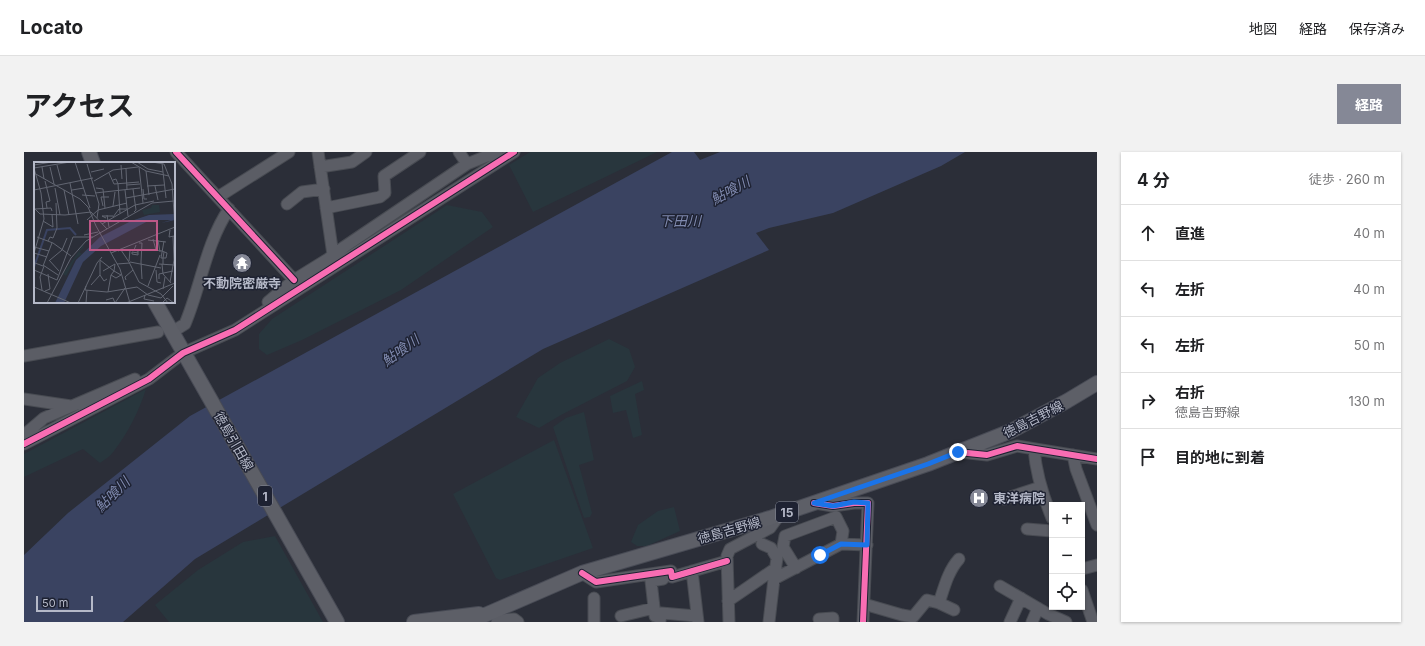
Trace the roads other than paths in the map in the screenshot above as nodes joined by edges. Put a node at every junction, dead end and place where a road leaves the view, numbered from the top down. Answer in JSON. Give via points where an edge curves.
{"nodes":[{"id":1,"x":89,"y":152,"type":"edge"},
{"id":2,"x":176,"y":152,"type":"edge"},
{"id":3,"x":289,"y":152,"type":"edge"},
{"id":4,"x":318,"y":152,"type":"edge"},
{"id":5,"x":366,"y":152,"type":"edge"},
{"id":6,"x":420,"y":152,"type":"edge"},
{"id":7,"x":459,"y":152,"type":"edge"},
{"id":8,"x":497,"y":152,"type":"edge"},
{"id":9,"x":514,"y":152,"type":"edge"},
{"id":10,"x":93,"y":162,"type":"edge"},
{"id":11,"x":467,"y":164,"type":"junction"},
{"id":12,"x":320,"y":167,"type":"junction"},
{"id":13,"x":324,"y":190,"type":"junction"},
{"id":14,"x":218,"y":197,"type":"junction"},
{"id":15,"x":287,"y":204,"type":"dead end"},
{"id":16,"x":326,"y":208,"type":"junction"},
{"id":17,"x":229,"y":209,"type":"junction"},
{"id":18,"x":333,"y":255,"type":"junction"},
{"id":19,"x":294,"y":280,"type":"junction"},
{"id":20,"x":156,"y":303,"type":"edge"},
{"id":21,"x":177,"y":329,"type":"dead end"},
{"id":22,"x":235,"y":330,"type":"junction"},
{"id":23,"x":158,"y":332,"type":"dead end"},
{"id":24,"x":183,"y":353,"type":"junction"},
{"id":25,"x":24,"y":356,"type":"edge"},
{"id":26,"x":148,"y":379,"type":"junction"},
{"id":27,"x":1097,"y":383,"type":"edge"},
{"id":28,"x":24,"y":399,"type":"edge"},
{"id":29,"x":72,"y":406,"type":"junction"},
{"id":30,"x":24,"y":435,"type":"edge"},
{"id":31,"x":24,"y":444,"type":"edge"},
{"id":32,"x":1034,"y":450,"type":"junction"},
{"id":33,"x":958,"y":452,"type":"junction"},
{"id":34,"x":1073,"y":455,"type":"junction"},
{"id":35,"x":1097,"y":459,"type":"edge"},
{"id":36,"x":1041,"y":486,"type":"junction"},
{"id":37,"x":1004,"y":499,"type":"dead end"},
{"id":38,"x":814,"y":503,"type":"junction"},
{"id":39,"x":1049,"y":509,"type":"edge"},
{"id":40,"x":780,"y":514,"type":"junction"},
{"id":41,"x":1097,"y":526,"type":"edge"},
{"id":42,"x":1027,"y":529,"type":"dead end"},
{"id":43,"x":1049,"y":531,"type":"edge"},
{"id":44,"x":762,"y":544,"type":"dead end"},
{"id":45,"x":841,"y":544,"type":"junction"},
{"id":46,"x":867,"y":545,"type":"junction"},
{"id":47,"x":959,"y":559,"type":"dead end"},
{"id":48,"x":727,"y":561,"type":"junction"},
{"id":49,"x":1097,"y":565,"type":"edge"},
{"id":50,"x":796,"y":568,"type":"junction"},
{"id":51,"x":1085,"y":568,"type":"edge"},
{"id":52,"x":692,"y":571,"type":"junction"},
{"id":53,"x":582,"y":573,"type":"junction"},
{"id":54,"x":775,"y":574,"type":"junction"},
{"id":55,"x":672,"y":577,"type":"junction"},
{"id":56,"x":1000,"y":586,"type":"dead end"},
{"id":57,"x":1085,"y":594,"type":"edge"},
{"id":58,"x":594,"y":598,"type":"dead end"},
{"id":59,"x":1021,"y":598,"type":"junction"},
{"id":60,"x":728,"y":601,"type":"junction"},
{"id":61,"x":939,"y":603,"type":"junction"},
{"id":62,"x":864,"y":604,"type":"junction"},
{"id":63,"x":1092,"y":604,"type":"edge"},
{"id":64,"x":1038,"y":608,"type":"junction"},
{"id":65,"x":954,"y":610,"type":"dead end"},
{"id":66,"x":621,"y":616,"type":"dead end"},
{"id":67,"x":658,"y":616,"type":"edge"},
{"id":68,"x":493,"y":618,"type":"edge"},
{"id":69,"x":834,"y":618,"type":"edge"},
{"id":70,"x":697,"y":619,"type":"edge"},
{"id":71,"x":819,"y":619,"type":"dead end"},
{"id":72,"x":337,"y":622,"type":"edge"},
{"id":73,"x":414,"y":622,"type":"edge"},
{"id":74,"x":469,"y":622,"type":"edge"},
{"id":75,"x":518,"y":622,"type":"edge"},
{"id":76,"x":594,"y":622,"type":"edge"},
{"id":77,"x":729,"y":622,"type":"edge"},
{"id":78,"x":769,"y":622,"type":"edge"},
{"id":79,"x":862,"y":622,"type":"edge"},
{"id":80,"x":1010,"y":622,"type":"edge"},
{"id":81,"x":1032,"y":622,"type":"edge"},
{"id":82,"x":1066,"y":622,"type":"edge"},
{"id":83,"x":1093,"y":622,"type":"edge"}],
"edges":[{"from":1,"to":10,"type":"main road"},
{"from":2,"to":14,"type":"street"},
{"from":3,"to":14,"type":"street"},
{"from":4,"to":12,"type":"street"},
{"from":5,"to":12,"type":"street","via":[[352,162]]},
{"from":6,"to":16,"type":"street","via":[[384,176],[384,193],[380,197]]},
{"from":7,"to":11,"type":"street"},
{"from":8,"to":11,"type":"street"},
{"from":9,"to":22,"type":"street"},
{"from":11,"to":18,"type":"street"},
{"from":12,"to":13,"type":"street"},
{"from":13,"to":15,"type":"street","via":[[302,192]]},
{"from":13,"to":16,"type":"street"},
{"from":14,"to":17,"type":"street"},
{"from":16,"to":18,"type":"street"},
{"from":17,"to":19,"type":"street"},
{"from":17,"to":21,"type":"street","via":[[210,247],[185,324]]},
{"from":18,"to":19,"type":"street"},
{"from":19,"to":22,"type":"street"},
{"from":20,"to":24,"type":"main road","name":"徳島引田線","number":"1"},
{"from":22,"to":24,"type":"street"},
{"from":23,"to":25,"type":"street"},
{"from":24,"to":26,"type":"street"},
{"from":24,"to":72,"type":"main road","name":"徳島引田線","number":"1"},
{"from":26,"to":29,"type":"street","via":[[134,379]]},
{"from":26,"to":31,"type":"street"},
{"from":27,"to":33,"type":"main road","name":"徳島吉野線","number":"15","via":[[1011,431]]},
{"from":28,"to":29,"type":"street"},
{"from":29,"to":30,"type":"street","via":[[44,418]]},
{"from":32,"to":33,"type":"street","via":[[1017,446],[987,455]]},
{"from":32,"to":34,"type":"street"},
{"from":32,"to":36,"type":"street"},
{"from":33,"to":38,"type":"main road","name":"徳島吉野線","number":"15"},
{"from":34,"to":35,"type":"street"},
{"from":34,"to":41,"type":"street"},
{"from":36,"to":37,"type":"street"},
{"from":36,"to":39,"type":"street"},
{"from":38,"to":40,"type":"main road","name":"徳島吉野線","number":"15"},
{"from":38,"to":46,"type":"street","via":[[833,506],[854,502],[868,503]]},
{"from":40,"to":48,"type":"street","via":[[770,528],[730,549]]},
{"from":40,"to":53,"type":"main road","name":"徳島吉野線","number":"15"},
{"from":42,"to":43,"type":"street"},
{"from":44,"to":54,"type":"street","via":[[771,548],[777,558]]},
{"from":45,"to":46,"type":"street"},
{"from":45,"to":50,"type":"street"},
{"from":45,"to":50,"type":"street","via":[[843,531],[836,517],[785,536],[783,547]]},
{"from":46,"to":62,"type":"street"},
{"from":47,"to":61,"type":"street","via":[[947,579]]},
{"from":48,"to":52,"type":"street"},
{"from":48,"to":60,"type":"street"},
{"from":49,"to":51,"type":"street"},
{"from":50,"to":54,"type":"street"},
{"from":52,"to":55,"type":"street"},
{"from":52,"to":70,"type":"street"},
{"from":53,"to":55,"type":"street","via":[[596,582],[671,571]]},
{"from":53,"to":68,"type":"main road","name":"徳島吉野線","number":"15"},
{"from":54,"to":60,"type":"street"},
{"from":54,"to":78,"type":"street"},
{"from":55,"to":67,"type":"street","via":[[651,581]]},
{"from":56,"to":59,"type":"street"},
{"from":57,"to":63,"type":"street"},
{"from":58,"to":76,"type":"street"},
{"from":59,"to":64,"type":"street"},
{"from":59,"to":80,"type":"street"},
{"from":60,"to":77,"type":"street"},
{"from":61,"to":62,"type":"street","via":[[926,600],[913,617]]},
{"from":61,"to":65,"type":"street"},
{"from":62,"to":79,"type":"street"},
{"from":63,"to":83,"type":"street"},
{"from":64,"to":81,"type":"street"},
{"from":64,"to":82,"type":"street"},
{"from":66,"to":67,"type":"street"},
{"from":67,"to":70,"type":"street","via":[[661,613]]},
{"from":68,"to":73,"type":"main road","name":"徳島吉野線","number":"15","via":[[443,618]]},
{"from":68,"to":74,"type":"main road","name":"徳島吉野線","number":"15"},
{"from":68,"to":75,"type":"street","via":[[514,619]]},
{"from":69,"to":71,"type":"street"}]}
